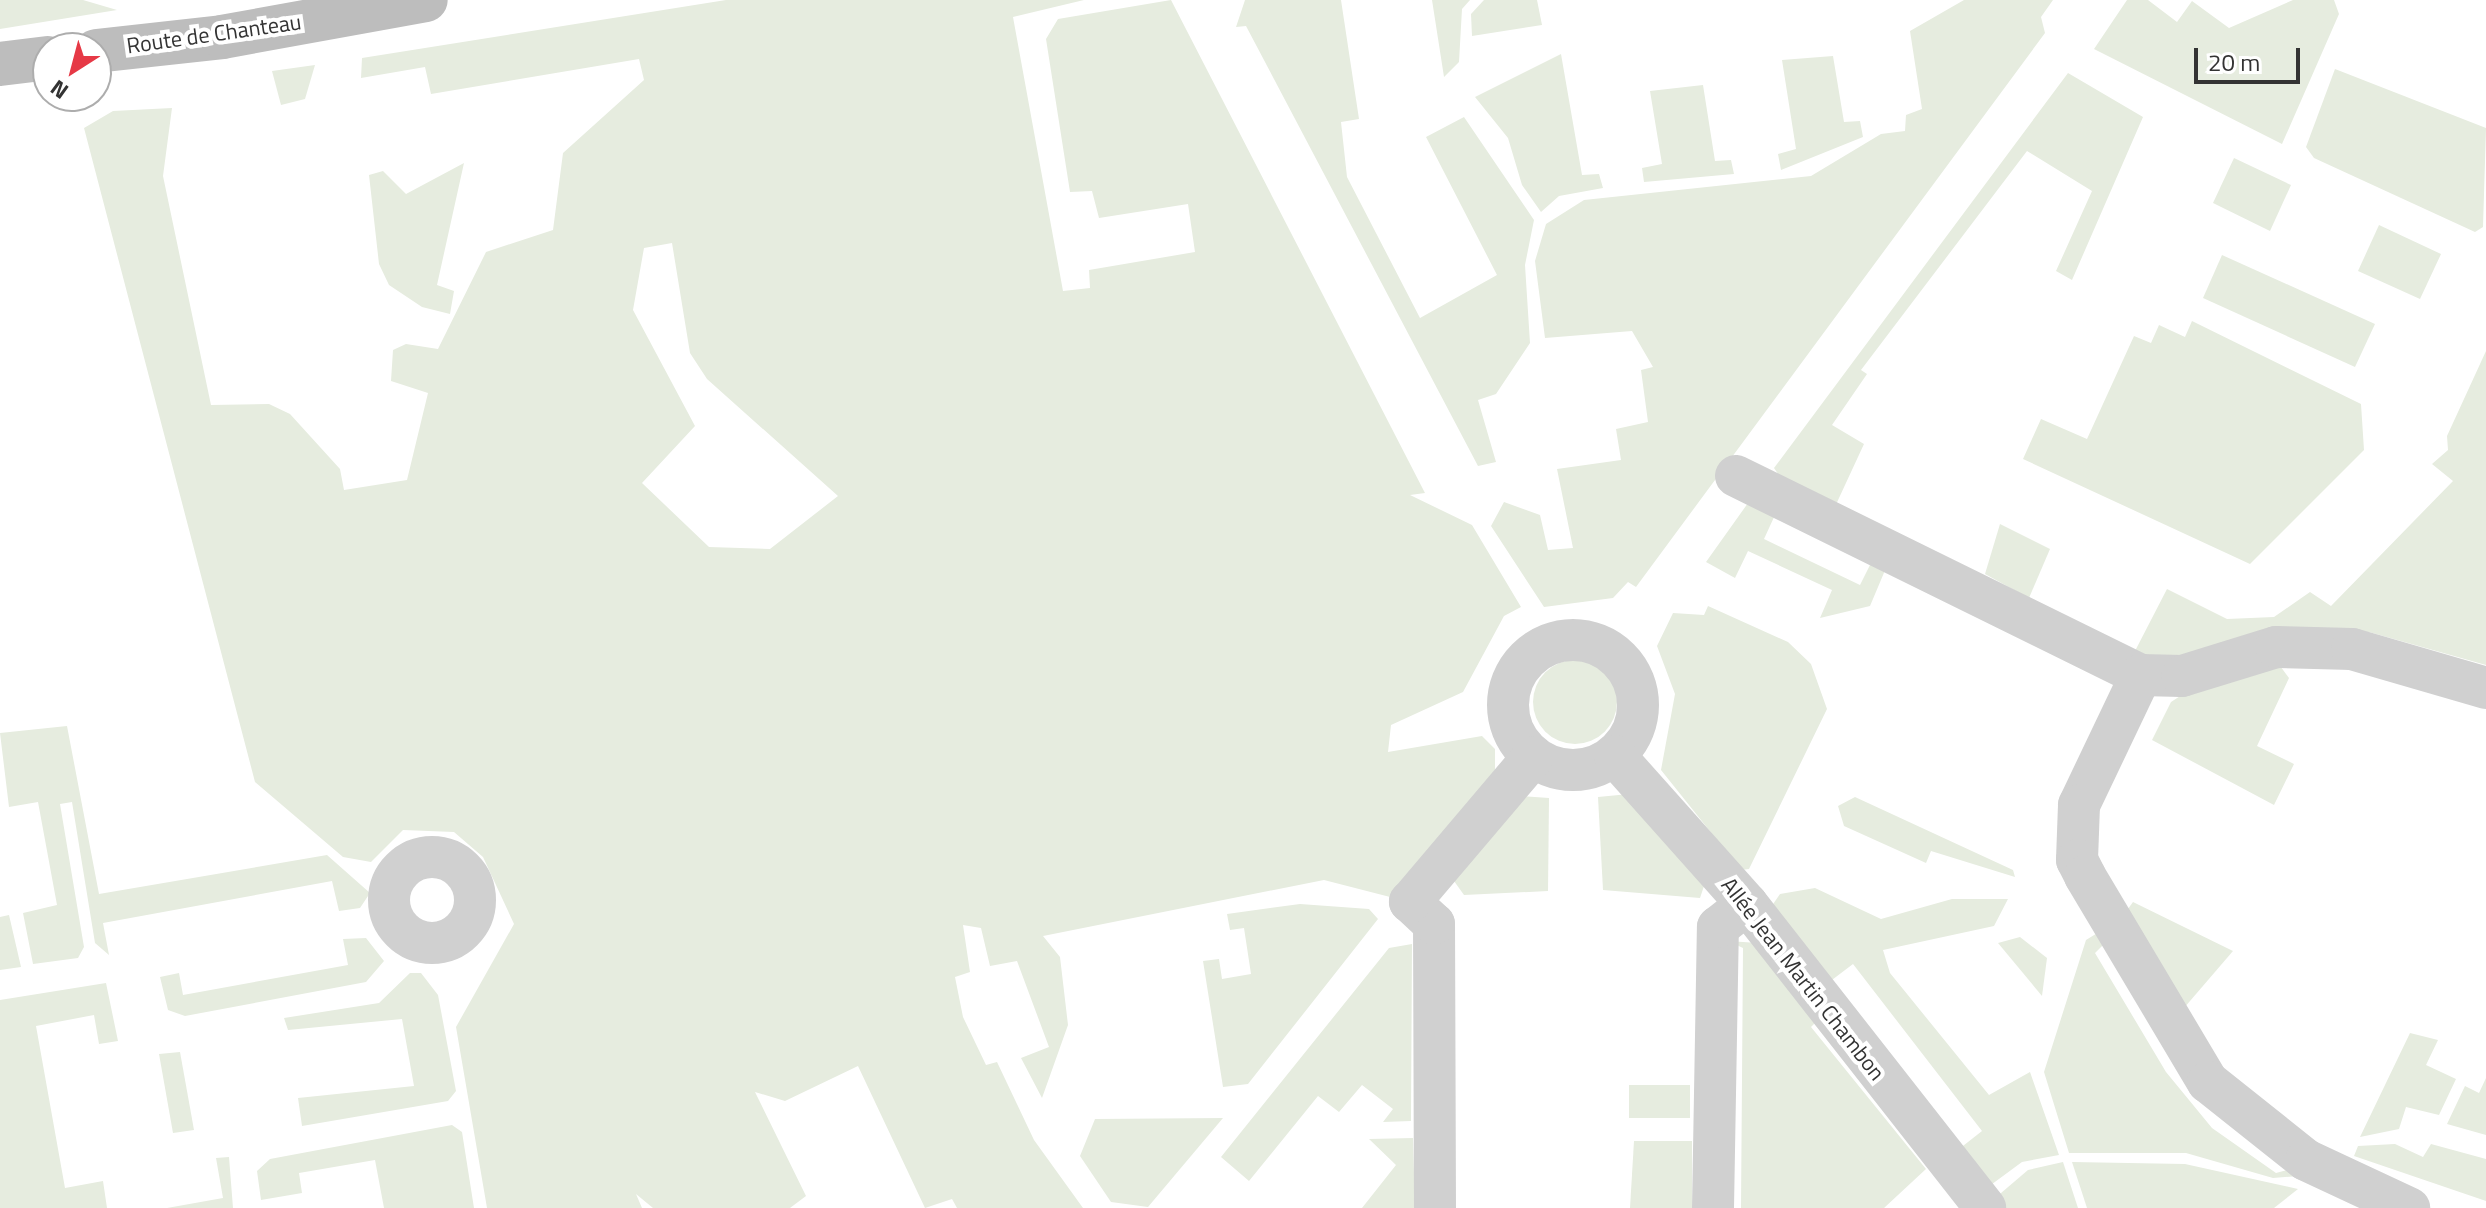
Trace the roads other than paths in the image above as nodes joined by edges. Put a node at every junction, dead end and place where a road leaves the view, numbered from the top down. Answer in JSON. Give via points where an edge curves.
{"nodes":[{"id":1,"x":426,"y":0,"type":"edge"},
{"id":2,"x":112,"y":49,"type":"edge"},
{"id":3,"x":32,"y":60,"type":"edge"},
{"id":4,"x":0,"y":64,"type":"edge"},
{"id":5,"x":1736,"y":476,"type":"dead end"},
{"id":6,"x":2141,"y":675,"type":"junction"},
{"id":7,"x":2486,"y":688,"type":"edge"},
{"id":8,"x":1615,"y":756,"type":"junction"},
{"id":9,"x":1533,"y":757,"type":"junction"},
{"id":10,"x":1747,"y":904,"type":"junction"},
{"id":11,"x":1435,"y":1208,"type":"edge"},
{"id":12,"x":1713,"y":1208,"type":"edge"},
{"id":13,"x":1985,"y":1208,"type":"edge"},
{"id":14,"x":2409,"y":1208,"type":"edge"}],
"edges":[{"from":1,"to":2,"type":"main road","name":"Route de Chanteau","via":[[222,37]]},
{"from":3,"to":4,"type":"main road"},
{"from":5,"to":6,"type":"street"},
{"from":6,"to":7,"type":"street","via":[[2182,676],[2276,647],[2352,649]]},
{"from":6,"to":14,"type":"street","via":[[2079,805],[2077,860],[2085,876],[2170,1028],[2225,1099],[2327,1173]]},
{"from":8,"to":9,"type":"street","via":[[1574,771]]},
{"from":8,"to":9,"type":"street","via":[[1636,724],[1636,685],[1613,653],[1577,640],[1540,649],[1514,677],[1508,714]]},
{"from":8,"to":10,"type":"street","name":"Allée Jean Martin Chambon"},
{"from":9,"to":11,"type":"street","via":[[1410,902],[1434,924]]},
{"from":10,"to":12,"type":"street","via":[[1718,927]]},
{"from":10,"to":13,"type":"street","name":"Allée Jean Martin Chambon"}]}
